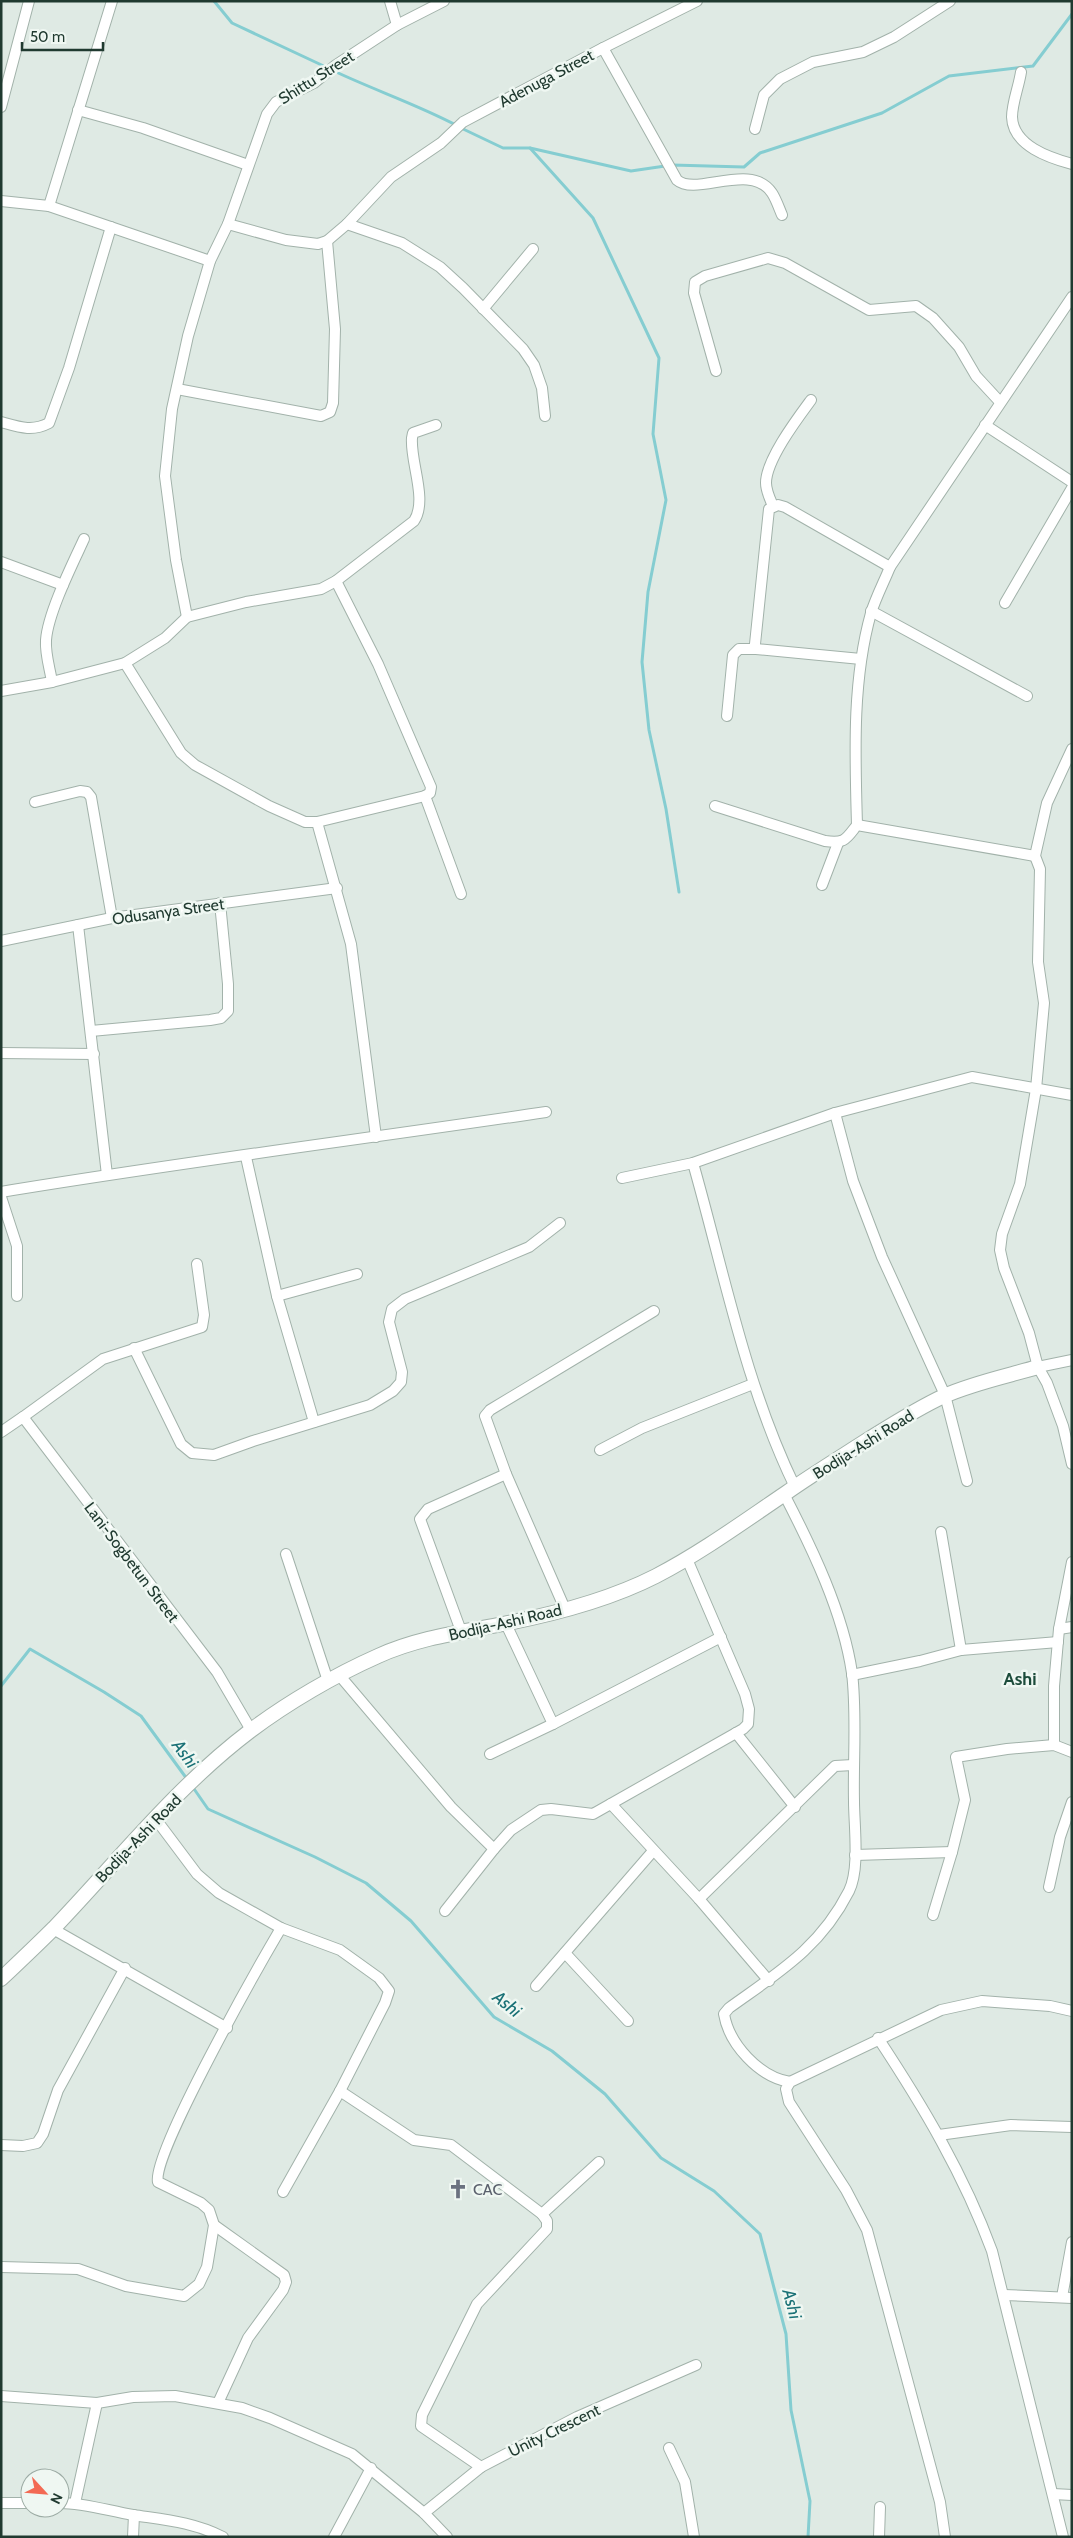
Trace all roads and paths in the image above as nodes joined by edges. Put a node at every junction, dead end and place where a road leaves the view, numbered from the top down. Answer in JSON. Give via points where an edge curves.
{"nodes":[{"id":1,"x":29,"y":1,"type":"edge"},
{"id":2,"x":112,"y":1,"type":"edge"},
{"id":3,"x":390,"y":1,"type":"edge"},
{"id":4,"x":444,"y":1,"type":"edge"},
{"id":5,"x":697,"y":1,"type":"edge"},
{"id":6,"x":950,"y":1,"type":"edge"},
{"id":7,"x":397,"y":25,"type":"junction"},
{"id":8,"x":603,"y":48,"type":"junction"},
{"id":9,"x":1021,"y":72,"type":"dead end"},
{"id":10,"x":1,"y":107,"type":"edge"},
{"id":11,"x":78,"y":110,"type":"junction"},
{"id":12,"x":755,"y":129,"type":"dead end"},
{"id":13,"x":248,"y":164,"type":"junction"},
{"id":14,"x":1072,"y":164,"type":"edge"},
{"id":15,"x":1,"y":201,"type":"edge"},
{"id":16,"x":49,"y":206,"type":"junction"},
{"id":17,"x":782,"y":214,"type":"dead end"},
{"id":18,"x":228,"y":224,"type":"junction"},
{"id":19,"x":347,"y":224,"type":"junction"},
{"id":20,"x":111,"y":227,"type":"junction"},
{"id":21,"x":327,"y":241,"type":"junction"},
{"id":22,"x":533,"y":249,"type":"dead end"},
{"id":23,"x":210,"y":260,"type":"junction"},
{"id":24,"x":1072,"y":297,"type":"edge"},
{"id":25,"x":482,"y":309,"type":"junction"},
{"id":26,"x":716,"y":371,"type":"dead end"},
{"id":27,"x":177,"y":389,"type":"junction"},
{"id":28,"x":811,"y":400,"type":"dead end"},
{"id":29,"x":1000,"y":402,"type":"junction"},
{"id":30,"x":545,"y":416,"type":"dead end"},
{"id":31,"x":1,"y":422,"type":"edge"},
{"id":32,"x":985,"y":425,"type":"junction"},
{"id":33,"x":436,"y":426,"type":"dead end"},
{"id":34,"x":1072,"y":482,"type":"edge"},
{"id":35,"x":1072,"y":488,"type":"edge"},
{"id":36,"x":773,"y":506,"type":"junction"},
{"id":37,"x":84,"y":540,"type":"dead end"},
{"id":38,"x":1,"y":562,"type":"edge"},
{"id":39,"x":890,"y":567,"type":"junction"},
{"id":40,"x":336,"y":581,"type":"junction"},
{"id":41,"x":63,"y":585,"type":"junction"},
{"id":42,"x":1005,"y":603,"type":"dead end"},
{"id":43,"x":872,"y":612,"type":"junction"},
{"id":44,"x":187,"y":617,"type":"junction"},
{"id":45,"x":756,"y":649,"type":"junction"},
{"id":46,"x":861,"y":660,"type":"junction"},
{"id":47,"x":125,"y":663,"type":"junction"},
{"id":48,"x":52,"y":682,"type":"junction"},
{"id":49,"x":1,"y":690,"type":"edge"},
{"id":50,"x":1027,"y":696,"type":"dead end"},
{"id":51,"x":727,"y":716,"type":"dead end"},
{"id":52,"x":1072,"y":749,"type":"edge"},
{"id":53,"x":425,"y":796,"type":"junction"},
{"id":54,"x":34,"y":802,"type":"dead end"},
{"id":55,"x":715,"y":806,"type":"dead end"},
{"id":56,"x":317,"y":822,"type":"junction"},
{"id":57,"x":857,"y":824,"type":"junction"},
{"id":58,"x":838,"y":843,"type":"junction"},
{"id":59,"x":1035,"y":856,"type":"junction"},
{"id":60,"x":822,"y":885,"type":"dead end"},
{"id":61,"x":337,"y":888,"type":"junction"},
{"id":62,"x":461,"y":894,"type":"dead end"},
{"id":63,"x":220,"y":903,"type":"junction"},
{"id":64,"x":112,"y":918,"type":"junction"},
{"id":65,"x":78,"y":925,"type":"junction"},
{"id":66,"x":1,"y":941,"type":"edge"},
{"id":67,"x":91,"y":1031,"type":"junction"},
{"id":68,"x":1,"y":1053,"type":"edge"},
{"id":69,"x":94,"y":1054,"type":"junction"},
{"id":70,"x":1036,"y":1089,"type":"junction"},
{"id":71,"x":1072,"y":1096,"type":"edge"},
{"id":72,"x":546,"y":1112,"type":"dead end"},
{"id":73,"x":834,"y":1114,"type":"junction"},
{"id":74,"x":376,"y":1137,"type":"junction"},
{"id":75,"x":246,"y":1157,"type":"junction"},
{"id":76,"x":693,"y":1164,"type":"junction"},
{"id":77,"x":107,"y":1174,"type":"junction"},
{"id":78,"x":622,"y":1178,"type":"dead end"},
{"id":79,"x":1,"y":1192,"type":"edge"},
{"id":80,"x":1,"y":1196,"type":"edge"},
{"id":81,"x":560,"y":1223,"type":"dead end"},
{"id":82,"x":197,"y":1264,"type":"dead end"},
{"id":83,"x":357,"y":1274,"type":"dead end"},
{"id":84,"x":18,"y":1296,"type":"dead end"},
{"id":85,"x":277,"y":1296,"type":"junction"},
{"id":86,"x":654,"y":1311,"type":"dead end"},
{"id":87,"x":134,"y":1348,"type":"junction"},
{"id":88,"x":1072,"y":1360,"type":"edge"},
{"id":89,"x":1038,"y":1367,"type":"junction"},
{"id":90,"x":753,"y":1384,"type":"junction"},
{"id":91,"x":945,"y":1395,"type":"junction"},
{"id":92,"x":23,"y":1417,"type":"junction"},
{"id":93,"x":314,"y":1422,"type":"junction"},
{"id":94,"x":1,"y":1432,"type":"edge"},
{"id":95,"x":600,"y":1450,"type":"dead end"},
{"id":96,"x":1072,"y":1464,"type":"edge"},
{"id":97,"x":506,"y":1474,"type":"junction"},
{"id":98,"x":967,"y":1481,"type":"dead end"},
{"id":99,"x":789,"y":1490,"type":"junction"},
{"id":100,"x":942,"y":1532,"type":"dead end"},
{"id":101,"x":286,"y":1554,"type":"dead end"},
{"id":102,"x":687,"y":1560,"type":"junction"},
{"id":103,"x":1072,"y":1562,"type":"edge"},
{"id":104,"x":565,"y":1609,"type":"junction"},
{"id":105,"x":506,"y":1624,"type":"junction"},
{"id":106,"x":1072,"y":1627,"type":"edge"},
{"id":107,"x":1059,"y":1630,"type":"junction"},
{"id":108,"x":461,"y":1631,"type":"junction"},
{"id":109,"x":721,"y":1637,"type":"junction"},
{"id":110,"x":1058,"y":1642,"type":"junction"},
{"id":111,"x":962,"y":1650,"type":"junction"},
{"id":112,"x":852,"y":1675,"type":"junction"},
{"id":113,"x":334,"y":1679,"type":"junction"},
{"id":114,"x":553,"y":1724,"type":"junction"},
{"id":115,"x":251,"y":1730,"type":"junction"},
{"id":116,"x":736,"y":1733,"type":"junction"},
{"id":117,"x":1054,"y":1746,"type":"junction"},
{"id":118,"x":1072,"y":1752,"type":"edge"},
{"id":119,"x":490,"y":1754,"type":"dead end"},
{"id":120,"x":853,"y":1765,"type":"junction"},
{"id":121,"x":1072,"y":1802,"type":"edge"},
{"id":122,"x":611,"y":1804,"type":"junction"},
{"id":123,"x":795,"y":1807,"type":"junction"},
{"id":124,"x":155,"y":1818,"type":"junction"},
{"id":125,"x":494,"y":1849,"type":"junction"},
{"id":126,"x":653,"y":1851,"type":"junction"},
{"id":127,"x":952,"y":1852,"type":"junction"},
{"id":128,"x":855,"y":1854,"type":"junction"},
{"id":129,"x":1049,"y":1887,"type":"dead end"},
{"id":130,"x":699,"y":1899,"type":"junction"},
{"id":131,"x":445,"y":1911,"type":"dead end"},
{"id":132,"x":933,"y":1915,"type":"dead end"},
{"id":133,"x":281,"y":1928,"type":"junction"},
{"id":134,"x":54,"y":1929,"type":"junction"},
{"id":135,"x":565,"y":1953,"type":"junction"},
{"id":136,"x":125,"y":1968,"type":"junction"},
{"id":137,"x":1,"y":1979,"type":"edge"},
{"id":138,"x":769,"y":1981,"type":"junction"},
{"id":139,"x":536,"y":1986,"type":"dead end"},
{"id":140,"x":1072,"y":2011,"type":"edge"},
{"id":141,"x":628,"y":2021,"type":"dead end"},
{"id":142,"x":227,"y":2028,"type":"junction"},
{"id":143,"x":878,"y":2038,"type":"junction"},
{"id":144,"x":790,"y":2082,"type":"junction"},
{"id":145,"x":340,"y":2091,"type":"junction"},
{"id":146,"x":1072,"y":2127,"type":"edge"},
{"id":147,"x":939,"y":2135,"type":"junction"},
{"id":148,"x":1,"y":2145,"type":"edge"},
{"id":149,"x":599,"y":2162,"type":"dead end"},
{"id":150,"x":283,"y":2192,"type":"dead end"},
{"id":151,"x":542,"y":2214,"type":"junction"},
{"id":152,"x":214,"y":2225,"type":"junction"},
{"id":153,"x":1072,"y":2242,"type":"edge"},
{"id":154,"x":1,"y":2267,"type":"edge"},
{"id":155,"x":1004,"y":2295,"type":"junction"},
{"id":156,"x":1067,"y":2298,"type":"edge"},
{"id":157,"x":696,"y":2365,"type":"dead end"},
{"id":158,"x":1,"y":2396,"type":"edge"},
{"id":159,"x":97,"y":2403,"type":"junction"},
{"id":160,"x":218,"y":2403,"type":"junction"},
{"id":161,"x":669,"y":2448,"type":"dead end"},
{"id":162,"x":481,"y":2467,"type":"junction"},
{"id":163,"x":371,"y":2468,"type":"junction"},
{"id":164,"x":1053,"y":2494,"type":"junction"},
{"id":165,"x":1072,"y":2495,"type":"edge"},
{"id":166,"x":1,"y":2503,"type":"edge"},
{"id":167,"x":20,"y":2504,"type":"edge"},
{"id":168,"x":70,"y":2504,"type":"edge"},
{"id":169,"x":75,"y":2504,"type":"junction"},
{"id":170,"x":880,"y":2507,"type":"dead end"},
{"id":171,"x":424,"y":2513,"type":"junction"},
{"id":172,"x":134,"y":2515,"type":"junction"},
{"id":173,"x":133,"y":2537,"type":"edge"},
{"id":174,"x":224,"y":2537,"type":"edge"},
{"id":175,"x":334,"y":2537,"type":"edge"},
{"id":176,"x":447,"y":2537,"type":"edge"},
{"id":177,"x":694,"y":2537,"type":"edge"},
{"id":178,"x":879,"y":2537,"type":"edge"},
{"id":179,"x":945,"y":2537,"type":"edge"},
{"id":180,"x":1063,"y":2537,"type":"edge"}],
"edges":[{"from":1,"to":10,"type":"street"},
{"from":2,"to":11,"type":"street"},
{"from":3,"to":7,"type":"street"},
{"from":4,"to":7,"type":"street","name":"Shittu Street"},
{"from":5,"to":8,"type":"street","name":"Adenuga Street"},
{"from":6,"to":12,"type":"street","via":[[894,37],[863,52],[813,62],[780,79],[764,95]]},
{"from":7,"to":13,"type":"street","name":"Shittu Street","via":[[314,83],[271,107]]},
{"from":8,"to":17,"type":"street","via":[[677,180],[685,185],[731,180],[757,182],[772,192]]},
{"from":8,"to":19,"type":"street","name":"Adenuga Street","via":[[463,122],[442,143],[391,177]]},
{"from":9,"to":14,"type":"street","via":[[1012,118],[1018,135],[1045,156]]},
{"from":11,"to":13,"type":"street","via":[[143,128]]},
{"from":11,"to":16,"type":"street"},
{"from":13,"to":18,"type":"street","name":"Shittu Street"},
{"from":15,"to":16,"type":"street"},
{"from":16,"to":20,"type":"street"},
{"from":18,"to":21,"type":"street","via":[[286,240],[318,244]]},
{"from":18,"to":23,"type":"street","name":"Shittu Street"},
{"from":19,"to":21,"type":"street","name":"Adenuga Street"},
{"from":19,"to":25,"type":"street","via":[[402,243],[424,256],[440,267]]},
{"from":20,"to":23,"type":"street"},
{"from":20,"to":31,"type":"street","via":[[49,423],[25,429]]},
{"from":21,"to":27,"type":"street","via":[[336,329],[330,412],[321,416]]},
{"from":22,"to":25,"type":"street"},
{"from":23,"to":27,"type":"street","name":"Shittu Street"},
{"from":24,"to":29,"type":"street"},
{"from":25,"to":30,"type":"street","via":[[534,365],[542,388]]},
{"from":26,"to":29,"type":"street","via":[[694,293],[695,282],[705,276],[768,258],[784,263],[869,310],[916,306],[933,318],[959,347],[976,376]]},
{"from":27,"to":44,"type":"street","name":"Shittu Street","via":[[164,462],[176,560]]},
{"from":28,"to":36,"type":"street","via":[[785,437],[767,477],[766,486]]},
{"from":29,"to":32,"type":"street"},
{"from":32,"to":34,"type":"street"},
{"from":32,"to":39,"type":"street"},
{"from":33,"to":40,"type":"street","via":[[419,430],[412,438],[418,516]]},
{"from":35,"to":42,"type":"street"},
{"from":36,"to":39,"type":"street","via":[[785,507]]},
{"from":36,"to":45,"type":"street","via":[[768,515]]},
{"from":37,"to":41,"type":"street"},
{"from":38,"to":41,"type":"street"},
{"from":39,"to":43,"type":"street"},
{"from":40,"to":44,"type":"street","via":[[321,590],[246,602]]},
{"from":40,"to":53,"type":"street","via":[[378,664],[430,787],[430,793]]},
{"from":41,"to":48,"type":"street","via":[[46,640]]},
{"from":43,"to":46,"type":"street"},
{"from":43,"to":50,"type":"street"},
{"from":44,"to":47,"type":"street","via":[[165,638]]},
{"from":45,"to":46,"type":"street"},
{"from":45,"to":51,"type":"street","via":[[739,650],[733,655]]},
{"from":46,"to":57,"type":"street","via":[[855,753]]},
{"from":47,"to":48,"type":"street"},
{"from":47,"to":56,"type":"street","via":[[181,753],[195,765],[269,806],[304,822]]},
{"from":48,"to":49,"type":"street"},
{"from":52,"to":59,"type":"street","via":[[1047,803]]},
{"from":53,"to":56,"type":"street"},
{"from":53,"to":62,"type":"street"},
{"from":54,"to":64,"type":"street","via":[[80,791],[91,797]]},
{"from":55,"to":58,"type":"street"},
{"from":56,"to":61,"type":"street"},
{"from":57,"to":58,"type":"street","via":[[845,840]]},
{"from":57,"to":59,"type":"street"},
{"from":58,"to":60,"type":"street"},
{"from":59,"to":70,"type":"street","via":[[1040,869],[1038,962],[1044,1002]]},
{"from":61,"to":63,"type":"street","name":"Odusanya Street"},
{"from":61,"to":74,"type":"street","via":[[351,944]]},
{"from":63,"to":64,"type":"street","name":"Odusanya Street"},
{"from":63,"to":67,"type":"street","via":[[228,984],[228,1011],[221,1018]]},
{"from":64,"to":65,"type":"street","name":"Odusanya Street"},
{"from":65,"to":66,"type":"street","name":"Odusanya Street"},
{"from":65,"to":67,"type":"street"},
{"from":67,"to":69,"type":"street"},
{"from":68,"to":69,"type":"street"},
{"from":69,"to":77,"type":"street"},
{"from":70,"to":71,"type":"street"},
{"from":70,"to":73,"type":"street","via":[[972,1077]]},
{"from":70,"to":89,"type":"street","via":[[1020,1184],[1002,1234],[1000,1250]]},
{"from":72,"to":74,"type":"street"},
{"from":73,"to":76,"type":"street"},
{"from":73,"to":91,"type":"street","via":[[882,1257]]},
{"from":74,"to":75,"type":"street"},
{"from":75,"to":77,"type":"street"},
{"from":75,"to":85,"type":"street"},
{"from":76,"to":78,"type":"street"},
{"from":76,"to":90,"type":"street"},
{"from":77,"to":79,"type":"street"},
{"from":80,"to":84,"type":"street","via":[[17,1246]]},
{"from":81,"to":93,"type":"street","via":[[529,1247],[405,1299],[392,1309],[389,1322],[402,1372],[401,1382],[370,1405]]},
{"from":82,"to":87,"type":"street","via":[[204,1315],[202,1326]]},
{"from":83,"to":85,"type":"street"},
{"from":85,"to":93,"type":"street"},
{"from":86,"to":97,"type":"street","via":[[490,1410],[485,1416],[487,1424]]},
{"from":87,"to":92,"type":"street","via":[[103,1359]]},
{"from":87,"to":93,"type":"street","via":[[181,1444],[192,1453],[214,1455]]},
{"from":88,"to":89,"type":"street","name":"Bodija-Ashi Road"},
{"from":89,"to":91,"type":"street","name":"Bodija-Ashi Road"},
{"from":89,"to":96,"type":"street","via":[[1054,1401]]},
{"from":90,"to":95,"type":"street","via":[[642,1428]]},
{"from":90,"to":99,"type":"street"},
{"from":91,"to":98,"type":"street"},
{"from":91,"to":99,"type":"street","name":"Bodija-Ashi Road"},
{"from":92,"to":94,"type":"street"},
{"from":92,"to":115,"type":"street","name":"Lani-Sogbetun Street","via":[[217,1672]]},
{"from":97,"to":104,"type":"street"},
{"from":97,"to":108,"type":"street","via":[[428,1509],[420,1519]]},
{"from":99,"to":102,"type":"street","name":"Bodija-Ashi Road"},
{"from":99,"to":112,"type":"street","via":[[845,1637]]},
{"from":100,"to":111,"type":"street"},
{"from":101,"to":113,"type":"street"},
{"from":102,"to":104,"type":"street","name":"Bodija-Ashi Road","via":[[627,1588]]},
{"from":102,"to":109,"type":"street"},
{"from":103,"to":107,"type":"street"},
{"from":104,"to":105,"type":"street","name":"Bodija-Ashi Road"},
{"from":105,"to":108,"type":"street","name":"Bodija-Ashi Road"},
{"from":105,"to":114,"type":"street"},
{"from":106,"to":107,"type":"street"},
{"from":107,"to":110,"type":"street"},
{"from":108,"to":113,"type":"street","name":"Bodija-Ashi Road","via":[[379,1655]]},
{"from":109,"to":114,"type":"street"},
{"from":109,"to":116,"type":"street","via":[[749,1708],[748,1724]]},
{"from":110,"to":111,"type":"street"},
{"from":110,"to":117,"type":"street"},
{"from":111,"to":112,"type":"street"},
{"from":112,"to":120,"type":"street"},
{"from":113,"to":115,"type":"street","name":"Bodija-Ashi Road"},
{"from":113,"to":125,"type":"street","via":[[451,1807]]},
{"from":114,"to":119,"type":"street"},
{"from":115,"to":124,"type":"street","name":"Bodija-Ashi Road"},
{"from":116,"to":122,"type":"street"},
{"from":116,"to":123,"type":"street"},
{"from":117,"to":118,"type":"street"},
{"from":117,"to":127,"type":"street","via":[[1007,1748],[956,1757],[965,1800]]},
{"from":120,"to":123,"type":"street","via":[[835,1766]]},
{"from":120,"to":128,"type":"street"},
{"from":121,"to":129,"type":"street"},
{"from":122,"to":125,"type":"street","via":[[593,1814],[541,1810],[511,1830]]},
{"from":122,"to":126,"type":"street"},
{"from":123,"to":130,"type":"street"},
{"from":124,"to":133,"type":"street","via":[[197,1874],[219,1893]]},
{"from":124,"to":134,"type":"street","name":"Bodija-Ashi Road"},
{"from":125,"to":131,"type":"street"},
{"from":126,"to":130,"type":"street"},
{"from":126,"to":135,"type":"street"},
{"from":127,"to":128,"type":"street"},
{"from":127,"to":132,"type":"street"},
{"from":128,"to":138,"type":"street","via":[[850,1889],[835,1915],[818,1939]]},
{"from":130,"to":138,"type":"street"},
{"from":133,"to":142,"type":"street","via":[[250,1980]]},
{"from":133,"to":145,"type":"street","via":[[340,1950],[379,1978],[389,1991]]},
{"from":134,"to":136,"type":"street"},
{"from":134,"to":137,"type":"street","name":"Bodija-Ashi Road"},
{"from":135,"to":139,"type":"street"},
{"from":135,"to":141,"type":"street"},
{"from":136,"to":142,"type":"street"},
{"from":136,"to":148,"type":"street","via":[[58,2090],[46,2126],[36,2143]]},
{"from":138,"to":144,"type":"street","via":[[729,2008],[724,2014],[725,2022],[754,2063],[777,2079]]},
{"from":140,"to":143,"type":"street","via":[[1050,2006],[982,2001],[941,2010]]},
{"from":142,"to":152,"type":"street","via":[[179,2118],[160,2161],[157,2176],[158,2182],[201,2203],[209,2210]]},
{"from":143,"to":144,"type":"street"},
{"from":143,"to":147,"type":"street"},
{"from":144,"to":179,"type":"street","via":[[785,2091],[789,2102],[846,2190],[868,2234],[940,2502]]},
{"from":145,"to":150,"type":"street"},
{"from":145,"to":151,"type":"street","via":[[414,2140],[451,2146]]},
{"from":146,"to":147,"type":"street","via":[[1011,2125]]},
{"from":147,"to":155,"type":"street","via":[[982,2224]]},
{"from":149,"to":151,"type":"street"},
{"from":151,"to":162,"type":"street","via":[[547,2221],[547,2229],[477,2304],[420,2421],[421,2426]]},
{"from":152,"to":154,"type":"street","via":[[206,2267],[199,2284],[184,2296],[126,2286],[78,2269]]},
{"from":152,"to":160,"type":"street","via":[[284,2275],[286,2282],[248,2338]]},
{"from":153,"to":156,"type":"street"},
{"from":155,"to":156,"type":"street"},
{"from":155,"to":164,"type":"street"},
{"from":157,"to":162,"type":"street","name":"Unity Crescent","via":[[577,2417]]},
{"from":158,"to":159,"type":"street"},
{"from":159,"to":160,"type":"street","via":[[156,2396]]},
{"from":159,"to":169,"type":"street"},
{"from":160,"to":163,"type":"street","via":[[270,2418],[334,2444]]},
{"from":161,"to":177,"type":"street","via":[[684,2482]]},
{"from":162,"to":171,"type":"street","name":"Unity Crescent"},
{"from":163,"to":171,"type":"street"},
{"from":163,"to":175,"type":"street"},
{"from":164,"to":165,"type":"street"},
{"from":164,"to":180,"type":"street"},
{"from":166,"to":167,"type":"street"},
{"from":168,"to":169,"type":"street"},
{"from":169,"to":172,"type":"street"},
{"from":170,"to":178,"type":"street"},
{"from":171,"to":176,"type":"street"},
{"from":172,"to":173,"type":"street"},
{"from":172,"to":174,"type":"street","via":[[170,2518]]}]}
